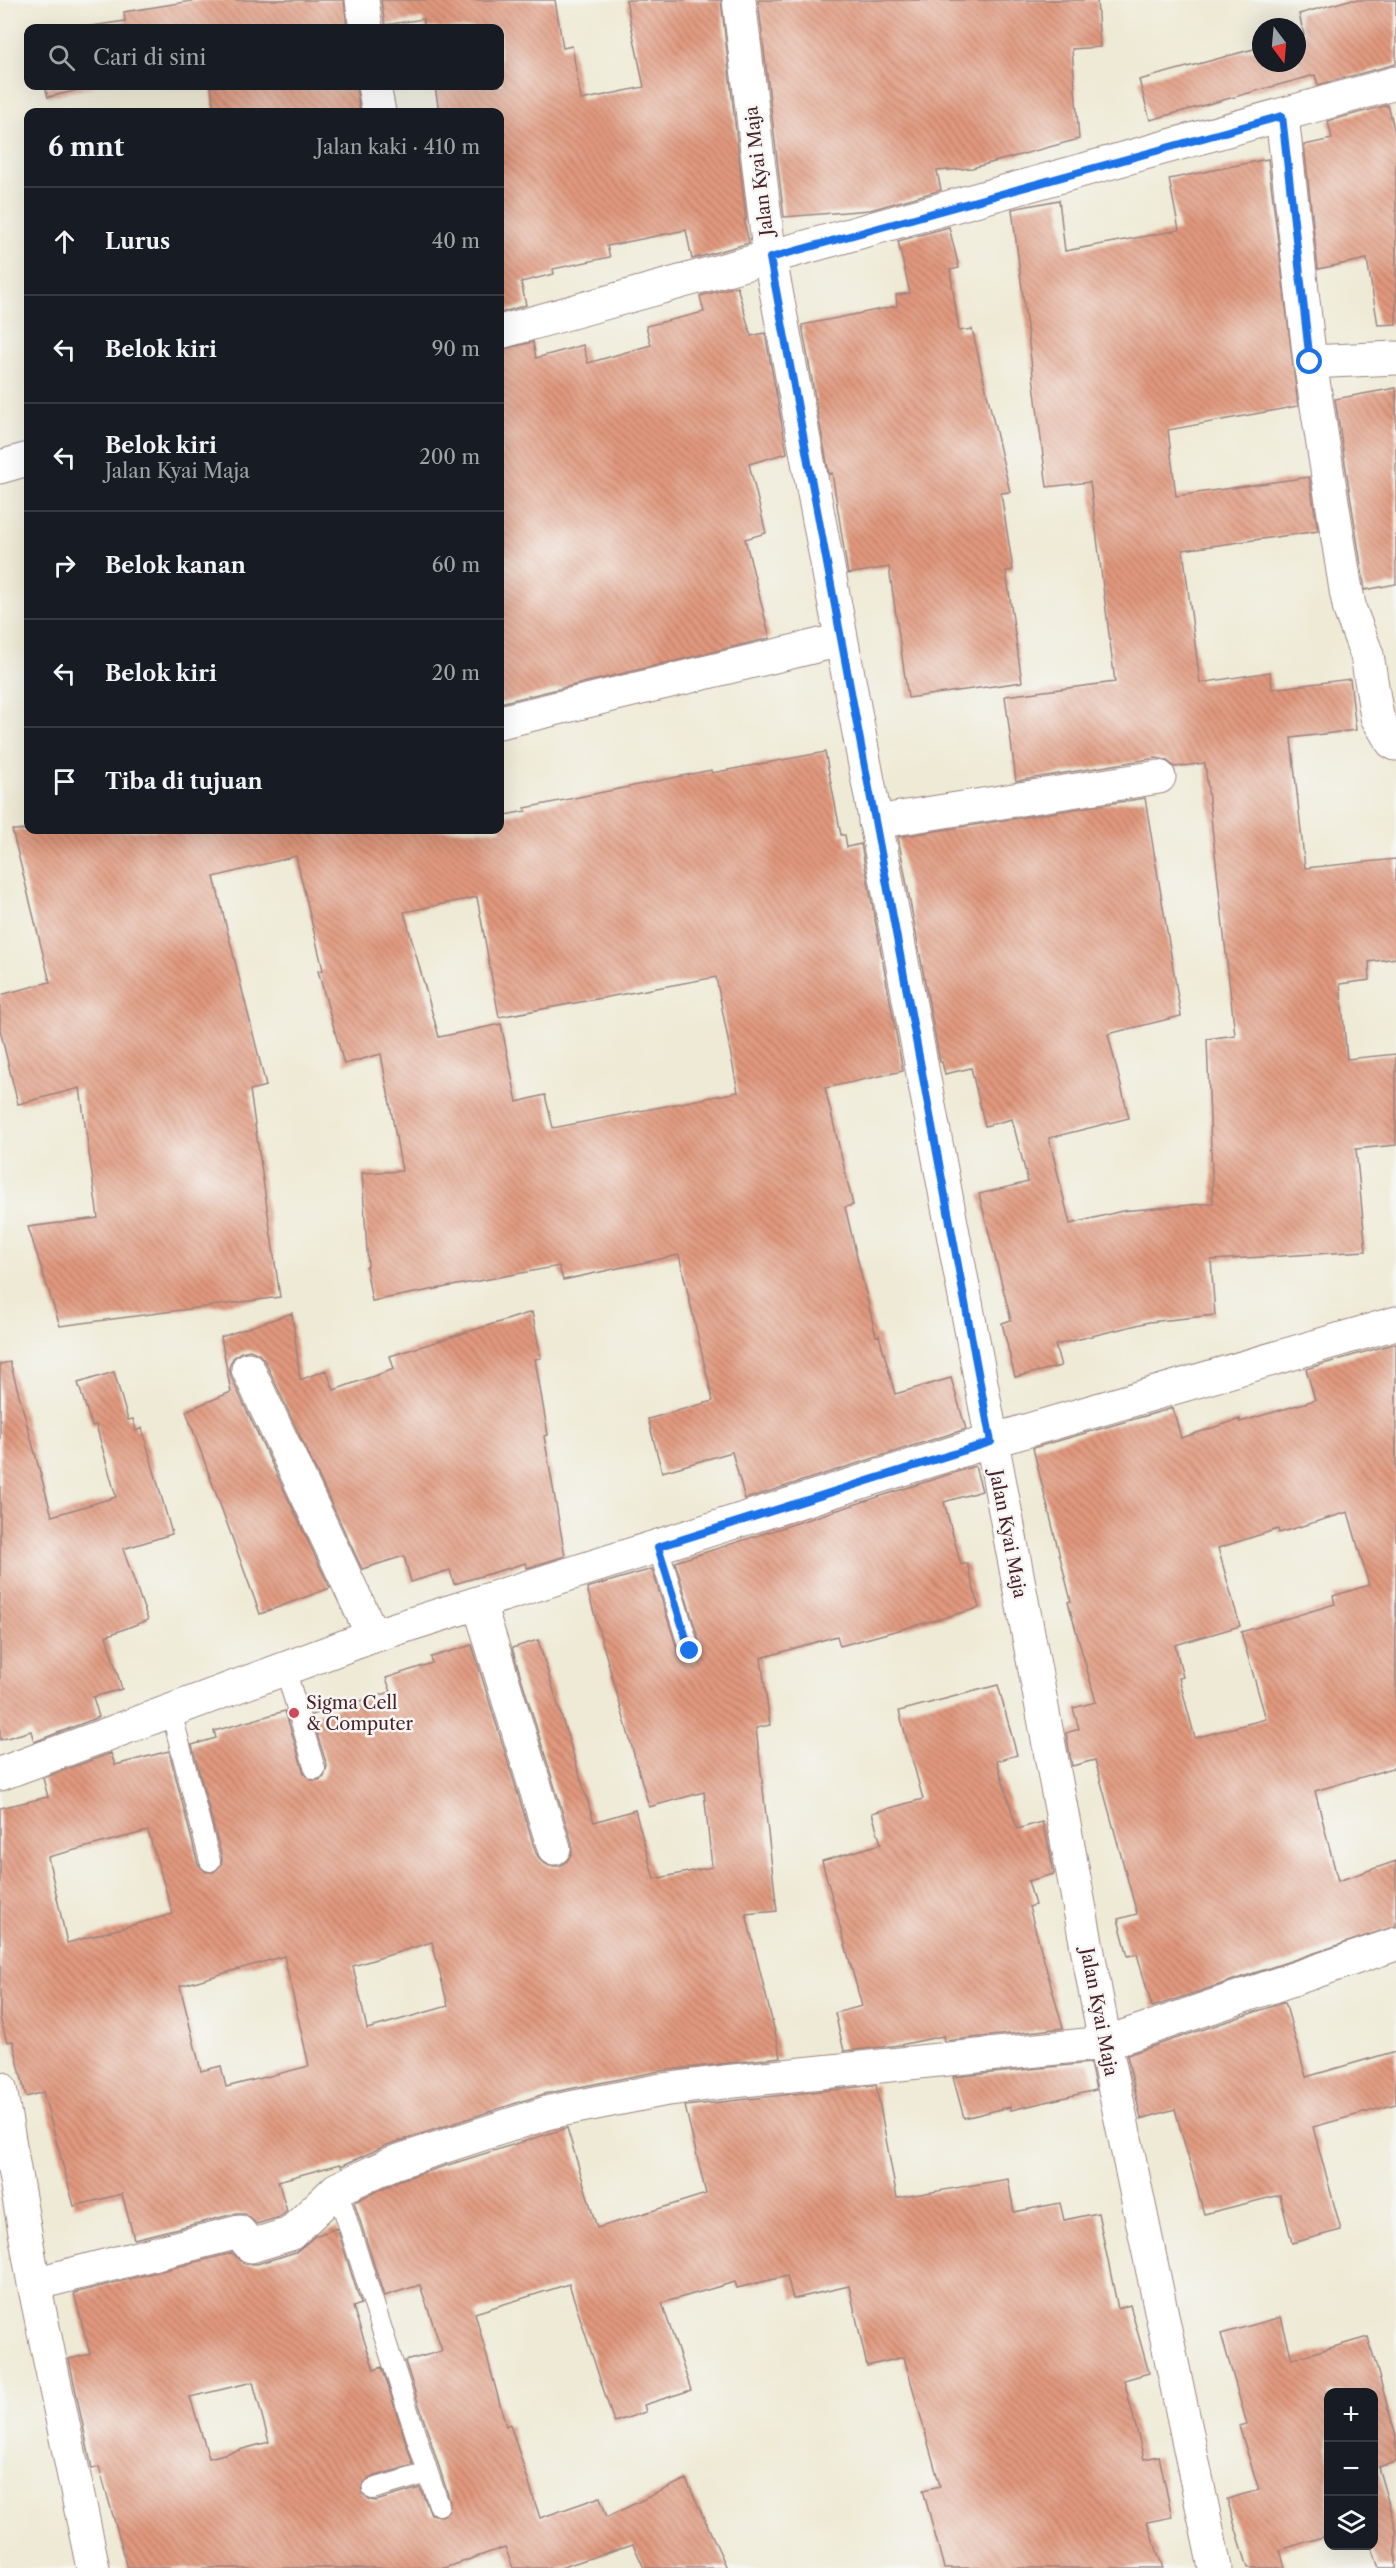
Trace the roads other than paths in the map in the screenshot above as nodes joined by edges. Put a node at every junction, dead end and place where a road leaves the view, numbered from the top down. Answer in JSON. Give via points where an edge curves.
{"nodes":[{"id":1,"x":362,"y":0,"type":"edge"},
{"id":2,"x":739,"y":0,"type":"edge"},
{"id":3,"x":365,"y":24,"type":"edge"},
{"id":4,"x":1396,"y":83,"type":"edge"},
{"id":5,"x":376,"y":90,"type":"edge"},
{"id":6,"x":378,"y":108,"type":"edge"},
{"id":7,"x":1282,"y":116,"type":"junction"},
{"id":8,"x":770,"y":258,"type":"junction"},
{"id":9,"x":504,"y":331,"type":"edge"},
{"id":10,"x":1396,"y":358,"type":"edge"},
{"id":11,"x":1310,"y":362,"type":"junction"},
{"id":12,"x":24,"y":460,"type":"edge"},
{"id":13,"x":0,"y":467,"type":"edge"},
{"id":14,"x":841,"y":640,"type":"junction"},
{"id":15,"x":504,"y":721,"type":"edge"},
{"id":16,"x":1396,"y":744,"type":"edge"},
{"id":17,"x":1159,"y":777,"type":"dead end"},
{"id":18,"x":875,"y":822,"type":"junction"},
{"id":19,"x":1396,"y":1323,"type":"edge"},
{"id":20,"x":248,"y":1369,"type":"dead end"},
{"id":21,"x":991,"y":1442,"type":"junction"},
{"id":22,"x":658,"y":1547,"type":"junction"},
{"id":23,"x":479,"y":1603,"type":"junction"},
{"id":24,"x":373,"y":1636,"type":"junction"},
{"id":25,"x":690,"y":1651,"type":"dead end"},
{"id":26,"x":285,"y":1668,"type":"junction"},
{"id":27,"x":171,"y":1711,"type":"junction"},
{"id":28,"x":315,"y":1769,"type":"dead end"},
{"id":29,"x":0,"y":1774,"type":"edge"},
{"id":30,"x":554,"y":1848,"type":"dead end"},
{"id":31,"x":210,"y":1861,"type":"dead end"},
{"id":32,"x":1396,"y":1944,"type":"edge"},
{"id":33,"x":1105,"y":2043,"type":"junction"},
{"id":34,"x":0,"y":2088,"type":"edge"},
{"id":35,"x":337,"y":2189,"type":"junction"},
{"id":36,"x":34,"y":2284,"type":"junction"},
{"id":37,"x":428,"y":2473,"type":"junction"},
{"id":38,"x":373,"y":2489,"type":"dead end"},
{"id":39,"x":439,"y":2505,"type":"dead end"},
{"id":40,"x":93,"y":2568,"type":"edge"},
{"id":41,"x":1215,"y":2568,"type":"edge"}],
"edges":[{"from":1,"to":3,"type":"street"},
{"from":2,"to":8,"type":"street","name":"Jalan Kyai Maja"},
{"from":4,"to":7,"type":"street"},
{"from":5,"to":6,"type":"street"},
{"from":7,"to":8,"type":"street"},
{"from":7,"to":11,"type":"street"},
{"from":8,"to":9,"type":"street"},
{"from":8,"to":14,"type":"street","name":"Jalan Kyai Maja"},
{"from":10,"to":11,"type":"street"},
{"from":11,"to":16,"type":"street","via":[[1350,610],[1367,655],[1377,717]]},
{"from":12,"to":13,"type":"street"},
{"from":14,"to":15,"type":"street"},
{"from":14,"to":18,"type":"street","name":"Jalan Kyai Maja"},
{"from":17,"to":18,"type":"street"},
{"from":18,"to":21,"type":"street","name":"Jalan Kyai Maja"},
{"from":19,"to":21,"type":"street"},
{"from":20,"to":24,"type":"street"},
{"from":21,"to":22,"type":"street"},
{"from":21,"to":33,"type":"street","name":"Jalan Kyai Maja"},
{"from":22,"to":23,"type":"street"},
{"from":22,"to":25,"type":"lane"},
{"from":23,"to":24,"type":"street"},
{"from":23,"to":30,"type":"street"},
{"from":24,"to":26,"type":"street"},
{"from":26,"to":27,"type":"street"},
{"from":26,"to":28,"type":"lane"},
{"from":27,"to":29,"type":"street"},
{"from":27,"to":31,"type":"lane"},
{"from":32,"to":33,"type":"street"},
{"from":33,"to":35,"type":"street","via":[[662,2090],[550,2112],[393,2163]]},
{"from":33,"to":41,"type":"street","name":"Jalan Kyai Maja"},
{"from":34,"to":36,"type":"street"},
{"from":35,"to":36,"type":"street","via":[[290,2234],[251,2246],[239,2232]]},
{"from":35,"to":37,"type":"lane"},
{"from":36,"to":40,"type":"street"},
{"from":37,"to":38,"type":"lane"},
{"from":37,"to":39,"type":"lane"}]}
